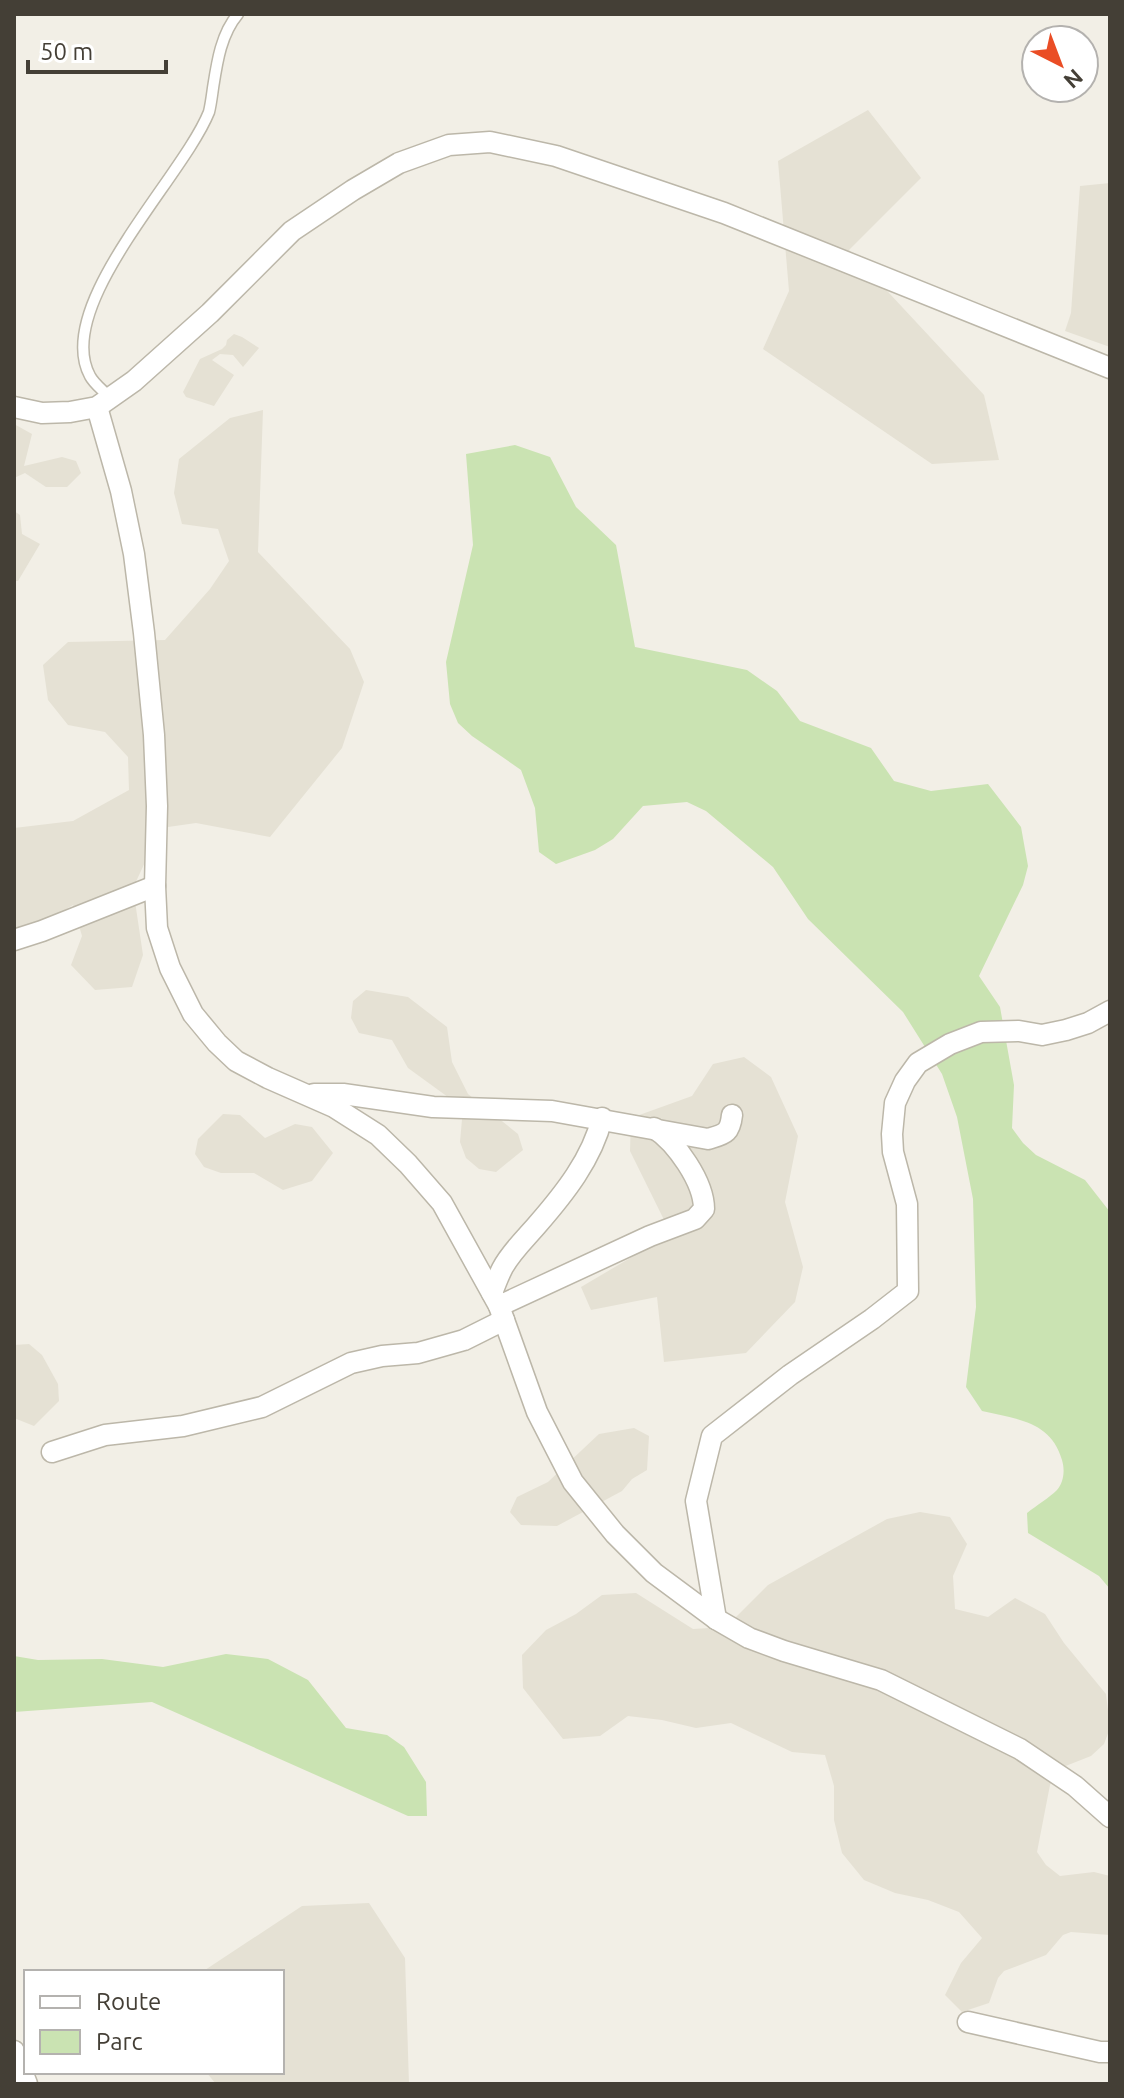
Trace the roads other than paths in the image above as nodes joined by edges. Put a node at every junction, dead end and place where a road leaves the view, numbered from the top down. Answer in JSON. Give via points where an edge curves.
{"nodes":[{"id":1,"x":238,"y":14,"type":"edge"},
{"id":2,"x":1110,"y":368,"type":"edge"},
{"id":3,"x":104,"y":402,"type":"junction"},
{"id":4,"x":14,"y":407,"type":"edge"},
{"id":5,"x":155,"y":886,"type":"junction"},
{"id":6,"x":14,"y":940,"type":"edge"},
{"id":7,"x":1110,"y":1011,"type":"edge"},
{"id":8,"x":306,"y":1093,"type":"junction"},
{"id":9,"x":732,"y":1115,"type":"dead end"},
{"id":10,"x":602,"y":1118,"type":"junction"},
{"id":11,"x":654,"y":1128,"type":"junction"},
{"id":12,"x":498,"y":1306,"type":"junction"},
{"id":13,"x":52,"y":1452,"type":"dead end"},
{"id":14,"x":716,"y":1619,"type":"junction"},
{"id":15,"x":1110,"y":1817,"type":"edge"},
{"id":16,"x":968,"y":2022,"type":"dead end"},
{"id":17,"x":14,"y":2051,"type":"edge"},
{"id":18,"x":1110,"y":2052,"type":"edge"},
{"id":19,"x":27,"y":2084,"type":"edge"}],
"edges":[{"from":1,"to":3,"type":"lane","via":[[229,24],[217,62],[209,110],[186,154],[110,266],[92,304],[82,340],[84,361]]},
{"from":2,"to":3,"type":"street","via":[[724,213],[556,156],[490,142],[449,145],[399,163],[292,231],[210,313]]},
{"from":3,"to":4,"type":"street","via":[[70,412]]},
{"from":3,"to":5,"type":"street","via":[[144,633],[155,749]]},
{"from":5,"to":6,"type":"street"},
{"from":5,"to":8,"type":"street","via":[[157,928],[193,1014],[236,1061]]},
{"from":7,"to":14,"type":"street","via":[[1042,1035],[981,1032],[918,1063],[905,1081],[895,1103],[892,1134],[907,1204],[908,1291],[712,1436],[696,1501]]},
{"from":8,"to":10,"type":"street"},
{"from":8,"to":12,"type":"street","via":[[378,1135],[408,1164],[442,1203]]},
{"from":9,"to":11,"type":"street","via":[[731,1127],[723,1135],[708,1139]]},
{"from":10,"to":11,"type":"street"},
{"from":10,"to":12,"type":"street","via":[[578,1171],[502,1269]]},
{"from":11,"to":12,"type":"street","via":[[689,1168],[704,1209],[695,1219]]},
{"from":12,"to":13,"type":"street","via":[[464,1340],[351,1363],[262,1407],[183,1426],[105,1435]]},
{"from":12,"to":14,"type":"street","via":[[537,1412],[573,1482],[654,1573]]},
{"from":14,"to":15,"type":"street","via":[[749,1638],[881,1680],[940,1708],[1020,1749]]},
{"from":16,"to":18,"type":"street"},
{"from":17,"to":19,"type":"street"}]}
